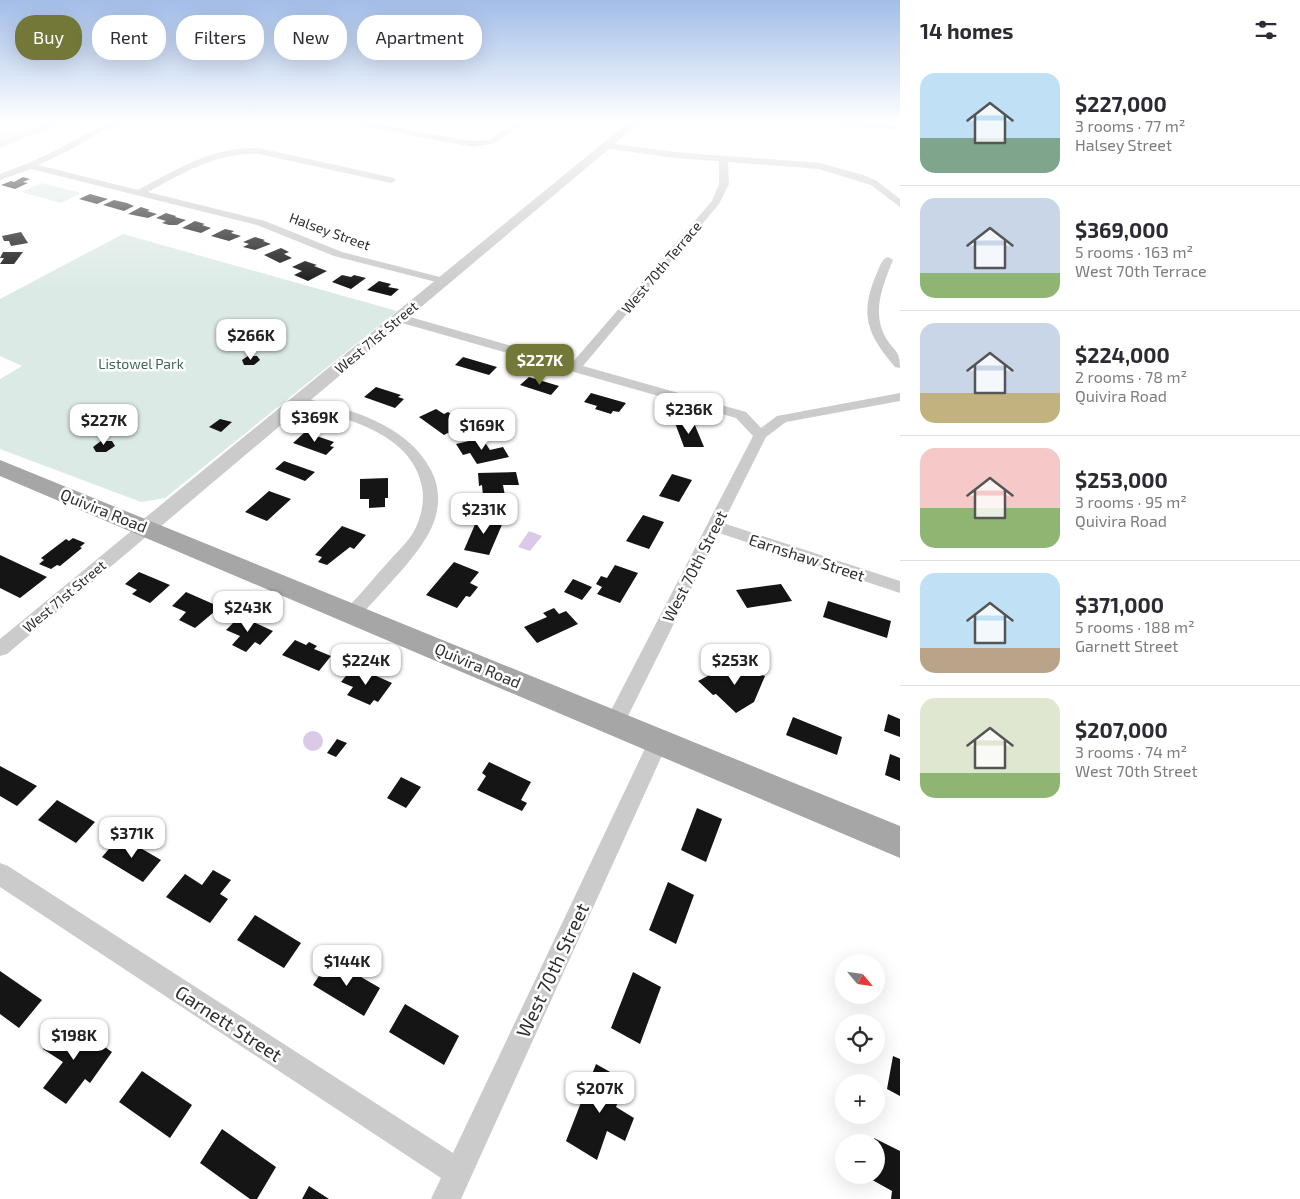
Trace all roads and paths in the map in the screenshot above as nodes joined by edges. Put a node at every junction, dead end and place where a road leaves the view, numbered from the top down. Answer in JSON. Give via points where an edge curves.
{"nodes":[{"id":1,"x":74,"y":177,"type":"edge"},
{"id":2,"x":171,"y":177,"type":"edge"},
{"id":3,"x":377,"y":177,"type":"edge"},
{"id":4,"x":570,"y":177,"type":"edge"},
{"id":5,"x":724,"y":177,"type":"edge"},
{"id":6,"x":859,"y":177,"type":"edge"},
{"id":7,"x":391,"y":180,"type":"dead end"},
{"id":8,"x":900,"y":187,"type":"edge"},
{"id":9,"x":881,"y":189,"type":"junction"},
{"id":10,"x":139,"y":193,"type":"junction"},
{"id":11,"x":900,"y":204,"type":"edge"},
{"id":12,"x":888,"y":260,"type":"dead end"},
{"id":13,"x":444,"y":281,"type":"junction"},
{"id":14,"x":399,"y":318,"type":"junction"},
{"id":15,"x":900,"y":364,"type":"edge"},
{"id":16,"x":576,"y":367,"type":"junction"},
{"id":17,"x":900,"y":397,"type":"edge"},
{"id":18,"x":300,"y":401,"type":"junction"},
{"id":19,"x":741,"y":415,"type":"junction"},
{"id":20,"x":782,"y":419,"type":"junction"},
{"id":21,"x":760,"y":435,"type":"junction"},
{"id":22,"x":0,"y":467,"type":"edge"},
{"id":23,"x":714,"y":526,"type":"junction"},
{"id":24,"x":147,"y":527,"type":"junction"},
{"id":25,"x":900,"y":587,"type":"edge"},
{"id":26,"x":353,"y":613,"type":"junction"},
{"id":27,"x":0,"y":649,"type":"edge"},
{"id":28,"x":615,"y":722,"type":"junction"},
{"id":29,"x":659,"y":740,"type":"junction"},
{"id":30,"x":900,"y":842,"type":"edge"},
{"id":31,"x":0,"y":874,"type":"edge"},
{"id":32,"x":458,"y":1173,"type":"junction"},
{"id":33,"x":446,"y":1199,"type":"edge"}],
"edges":[{"from":1,"to":10,"type":"street","name":"Halsey Street"},
{"from":2,"to":10,"type":"street"},
{"from":3,"to":7,"type":"street"},
{"from":4,"to":13,"type":"street","name":"West 71st Street"},
{"from":5,"to":16,"type":"street","name":"West 70th Terrace","via":[[716,202]]},
{"from":6,"to":9,"type":"street"},
{"from":8,"to":9,"type":"street"},
{"from":9,"to":11,"type":"street"},
{"from":10,"to":13,"type":"street","name":"Halsey Street","via":[[261,223],[338,254]]},
{"from":12,"to":15,"type":"street","via":[[874,292],[871,317],[883,344]]},
{"from":13,"to":14,"type":"street","name":"West 71st Street"},
{"from":14,"to":16,"type":"street"},
{"from":14,"to":18,"type":"street","name":"West 71st Street"},
{"from":16,"to":19,"type":"street"},
{"from":17,"to":20,"type":"street","name":"West 70th Street"},
{"from":18,"to":24,"type":"street","name":"West 71st Street"},
{"from":18,"to":26,"type":"street","via":[[378,427],[395,436],[423,466],[430,486],[429,512],[422,531]]},
{"from":19,"to":20,"type":"street","name":"West 70th Street"},
{"from":19,"to":21,"type":"street"},
{"from":20,"to":21,"type":"street","name":"West 70th Street"},
{"from":21,"to":23,"type":"street","name":"West 70th Street"},
{"from":22,"to":24,"type":"main road","name":"Quivira Road"},
{"from":23,"to":25,"type":"street","name":"Earnshaw Street"},
{"from":23,"to":28,"type":"street","name":"West 70th Street"},
{"from":24,"to":26,"type":"main road","name":"Quivira Road"},
{"from":24,"to":27,"type":"street","name":"West 71st Street"},
{"from":26,"to":28,"type":"main road","name":"Quivira Road"},
{"from":28,"to":29,"type":"main road","name":"Quivira Road"},
{"from":29,"to":30,"type":"main road","name":"Quivira Road"},
{"from":29,"to":32,"type":"street","name":"West 70th Street"},
{"from":31,"to":32,"type":"street","name":"Garnett Street"},
{"from":32,"to":33,"type":"street","name":"West 70th Street"}]}
